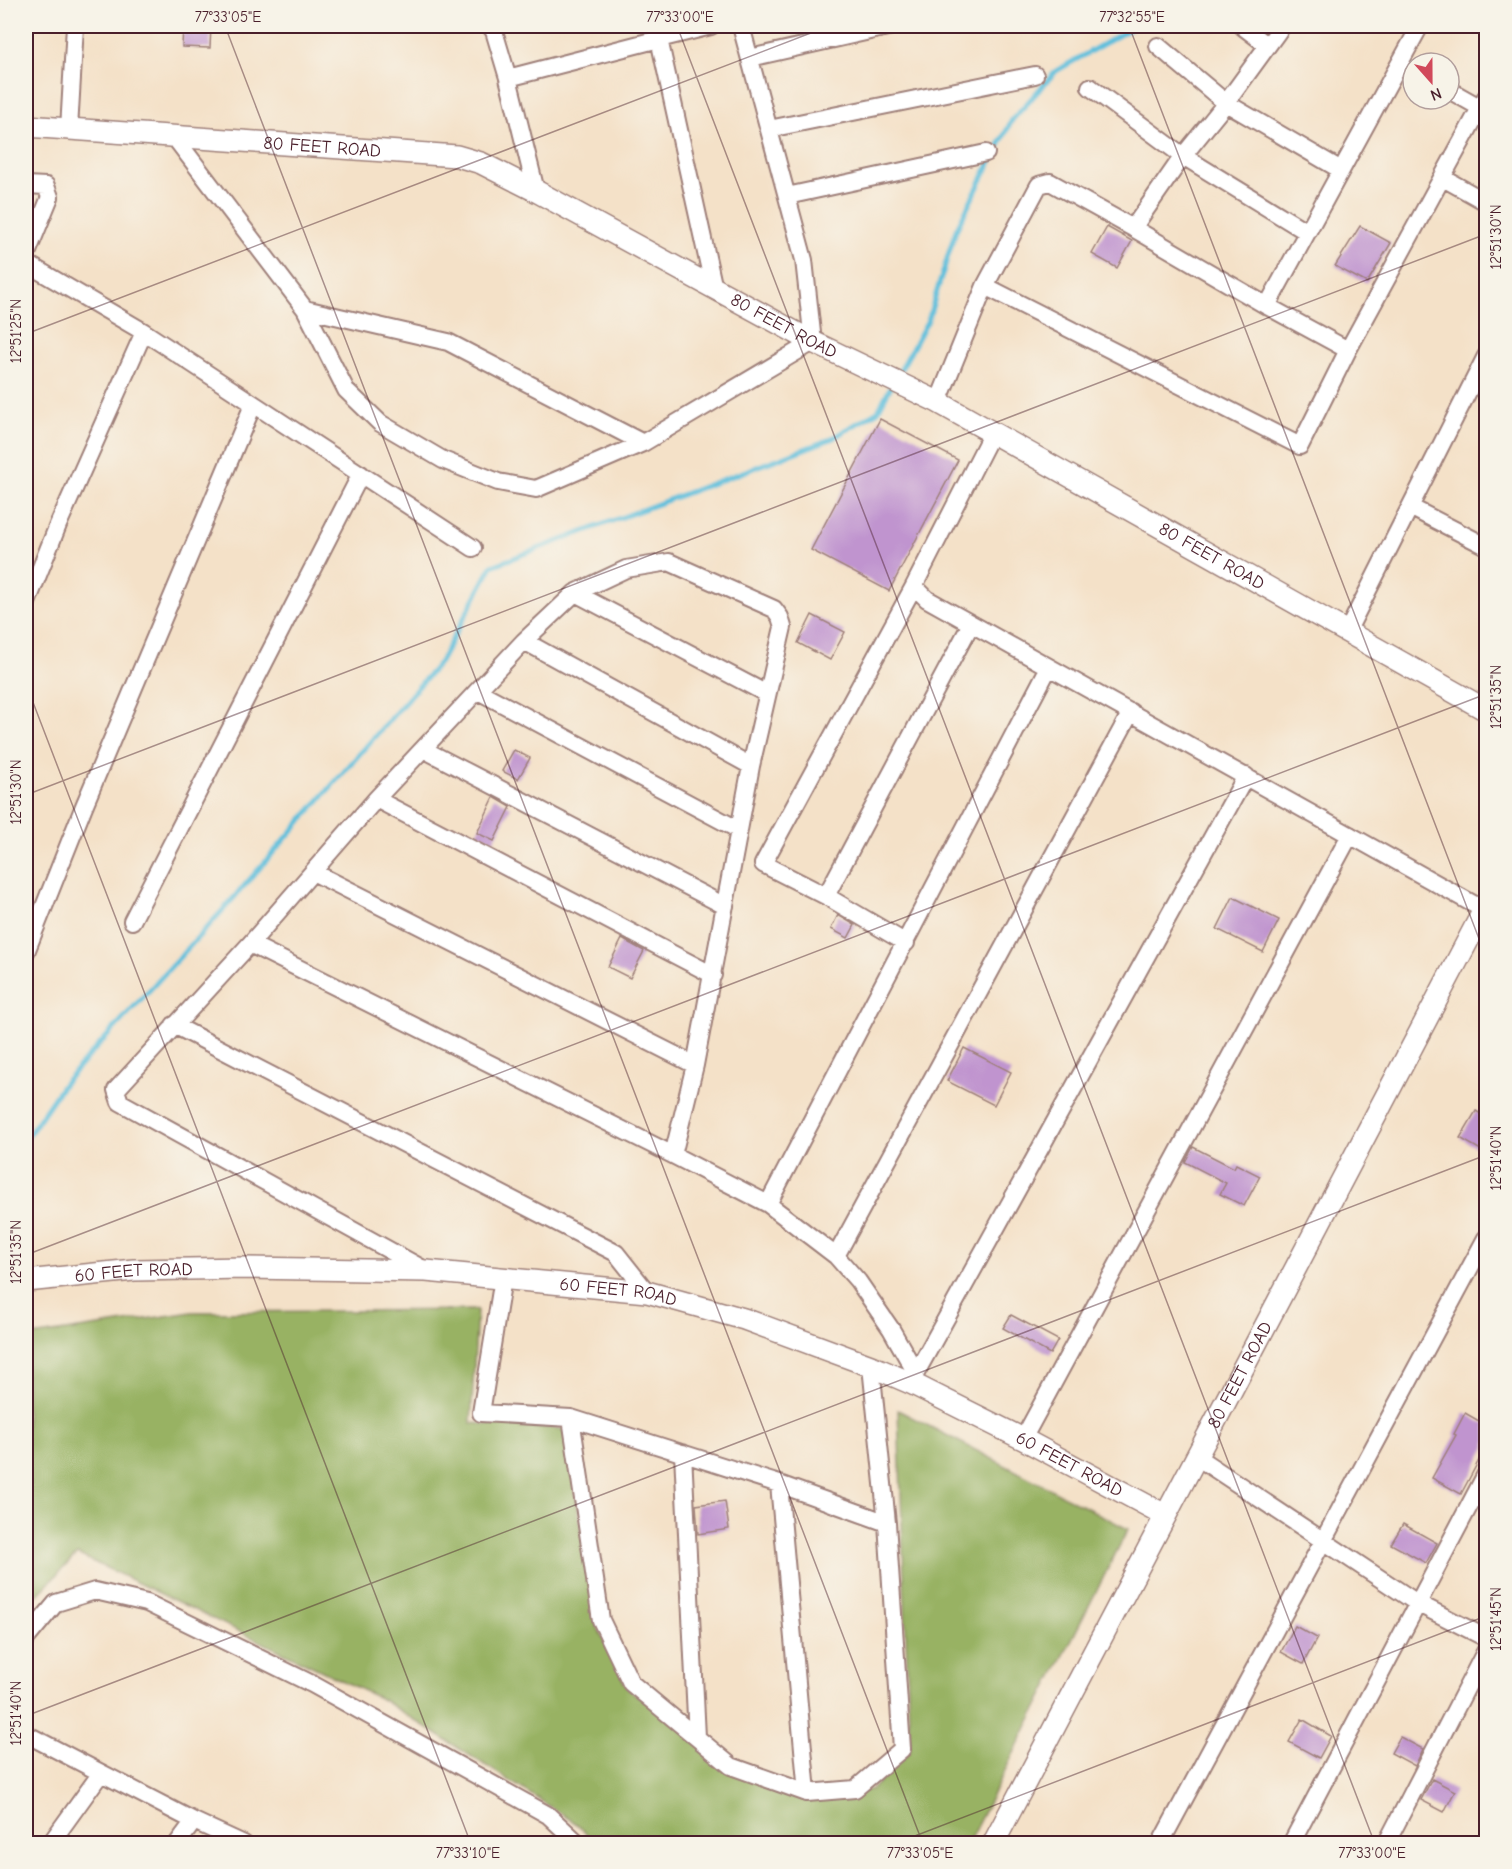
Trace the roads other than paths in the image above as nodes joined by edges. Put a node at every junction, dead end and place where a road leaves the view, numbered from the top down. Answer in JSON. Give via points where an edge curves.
{"nodes":[{"id":1,"x":75,"y":26,"type":"edge"},
{"id":2,"x":490,"y":26,"type":"edge"},
{"id":3,"x":711,"y":26,"type":"edge"},
{"id":4,"x":741,"y":26,"type":"edge"},
{"id":5,"x":892,"y":26,"type":"edge"},
{"id":6,"x":1242,"y":26,"type":"edge"},
{"id":7,"x":1282,"y":26,"type":"edge"},
{"id":8,"x":1419,"y":26,"type":"edge"},
{"id":9,"x":659,"y":39,"type":"junction"},
{"id":10,"x":1267,"y":45,"type":"junction"},
{"id":11,"x":1158,"y":46,"type":"dead end"},
{"id":12,"x":1411,"y":51,"type":"edge"},
{"id":13,"x":750,"y":58,"type":"junction"},
{"id":14,"x":1035,"y":75,"type":"dead end"},
{"id":15,"x":1401,"y":75,"type":"edge"},
{"id":16,"x":508,"y":78,"type":"junction"},
{"id":17,"x":1090,"y":87,"type":"dead end"},
{"id":18,"x":1461,"y":94,"type":"edge"},
{"id":19,"x":1226,"y":103,"type":"junction"},
{"id":20,"x":1484,"y":103,"type":"edge"},
{"id":21,"x":26,"y":126,"type":"edge"},
{"id":22,"x":69,"y":129,"type":"junction"},
{"id":23,"x":769,"y":129,"type":"junction"},
{"id":24,"x":175,"y":138,"type":"junction"},
{"id":25,"x":986,"y":153,"type":"dead end"},
{"id":26,"x":1183,"y":156,"type":"junction"},
{"id":27,"x":1341,"y":170,"type":"junction"},
{"id":28,"x":1443,"y":178,"type":"junction"},
{"id":29,"x":26,"y":185,"type":"edge"},
{"id":30,"x":536,"y":191,"type":"junction"},
{"id":31,"x":787,"y":196,"type":"junction"},
{"id":32,"x":1486,"y":202,"type":"edge"},
{"id":33,"x":1133,"y":228,"type":"junction"},
{"id":34,"x":1307,"y":232,"type":"junction"},
{"id":35,"x":26,"y":256,"type":"edge"},
{"id":36,"x":26,"y":263,"type":"edge"},
{"id":37,"x":985,"y":286,"type":"junction"},
{"id":38,"x":714,"y":289,"type":"junction"},
{"id":39,"x":1267,"y":306,"type":"junction"},
{"id":40,"x":305,"y":309,"type":"junction"},
{"id":41,"x":144,"y":332,"type":"junction"},
{"id":42,"x":813,"y":342,"type":"junction"},
{"id":43,"x":1348,"y":350,"type":"junction"},
{"id":44,"x":1486,"y":356,"type":"edge"},
{"id":45,"x":938,"y":402,"type":"junction"},
{"id":46,"x":253,"y":405,"type":"junction"},
{"id":47,"x":992,"y":433,"type":"junction"},
{"id":48,"x":644,"y":443,"type":"junction"},
{"id":49,"x":361,"y":474,"type":"junction"},
{"id":50,"x":1410,"y":507,"type":"junction"},
{"id":51,"x":1486,"y":546,"type":"edge"},
{"id":52,"x":473,"y":548,"type":"dead end"},
{"id":53,"x":914,"y":586,"type":"junction"},
{"id":54,"x":575,"y":592,"type":"junction"},
{"id":55,"x":26,"y":605,"type":"edge"},
{"id":56,"x":971,"y":624,"type":"junction"},
{"id":57,"x":1347,"y":632,"type":"junction"},
{"id":58,"x":524,"y":641,"type":"junction"},
{"id":59,"x":1049,"y":667,"type":"junction"},
{"id":60,"x":478,"y":691,"type":"junction"},
{"id":61,"x":768,"y":694,"type":"junction"},
{"id":62,"x":1486,"y":710,"type":"edge"},
{"id":63,"x":1131,"y":712,"type":"junction"},
{"id":64,"x":423,"y":749,"type":"junction"},
{"id":65,"x":751,"y":766,"type":"junction"},
{"id":66,"x":1246,"y":776,"type":"junction"},
{"id":67,"x":376,"y":800,"type":"junction"},
{"id":68,"x":739,"y":830,"type":"junction"},
{"id":69,"x":1350,"y":835,"type":"junction"},
{"id":70,"x":313,"y":872,"type":"junction"},
{"id":71,"x":826,"y":896,"type":"junction"},
{"id":72,"x":725,"y":906,"type":"junction"},
{"id":73,"x":1485,"y":908,"type":"edge"},
{"id":74,"x":132,"y":921,"type":"dead end"},
{"id":75,"x":906,"y":943,"type":"junction"},
{"id":76,"x":250,"y":944,"type":"junction"},
{"id":77,"x":26,"y":952,"type":"edge"},
{"id":78,"x":713,"y":975,"type":"junction"},
{"id":79,"x":174,"y":1025,"type":"junction"},
{"id":80,"x":695,"y":1065,"type":"junction"},
{"id":81,"x":673,"y":1155,"type":"junction"},
{"id":82,"x":768,"y":1204,"type":"junction"},
{"id":83,"x":1486,"y":1238,"type":"edge"},
{"id":84,"x":836,"y":1256,"type":"junction"},
{"id":85,"x":426,"y":1271,"type":"junction"},
{"id":86,"x":503,"y":1278,"type":"junction"},
{"id":87,"x":26,"y":1281,"type":"edge"},
{"id":88,"x":647,"y":1292,"type":"junction"},
{"id":89,"x":871,"y":1366,"type":"junction"},
{"id":90,"x":914,"y":1378,"type":"junction"},
{"id":91,"x":571,"y":1418,"type":"junction"},
{"id":92,"x":1023,"y":1439,"type":"junction"},
{"id":93,"x":683,"y":1453,"type":"junction"},
{"id":94,"x":1197,"y":1457,"type":"junction"},
{"id":95,"x":1486,"y":1474,"type":"edge"},
{"id":96,"x":778,"y":1484,"type":"junction"},
{"id":97,"x":1165,"y":1515,"type":"junction"},
{"id":98,"x":887,"y":1523,"type":"junction"},
{"id":99,"x":1324,"y":1541,"type":"junction"},
{"id":100,"x":1417,"y":1603,"type":"junction"},
{"id":101,"x":1486,"y":1638,"type":"edge"},
{"id":102,"x":26,"y":1639,"type":"edge"},
{"id":103,"x":1486,"y":1650,"type":"edge"},
{"id":104,"x":26,"y":1734,"type":"edge"},
{"id":105,"x":696,"y":1737,"type":"junction"},
{"id":106,"x":101,"y":1773,"type":"junction"},
{"id":107,"x":807,"y":1793,"type":"junction"},
{"id":108,"x":194,"y":1821,"type":"junction"},
{"id":109,"x":50,"y":1844,"type":"edge"},
{"id":110,"x":177,"y":1844,"type":"edge"},
{"id":111,"x":244,"y":1844,"type":"edge"},
{"id":112,"x":579,"y":1844,"type":"edge"},
{"id":113,"x":993,"y":1844,"type":"edge"},
{"id":114,"x":1160,"y":1844,"type":"edge"},
{"id":115,"x":1291,"y":1844,"type":"edge"},
{"id":116,"x":1386,"y":1844,"type":"edge"}],
"edges":[{"from":1,"to":22,"type":"street"},
{"from":2,"to":16,"type":"street"},
{"from":3,"to":9,"type":"street"},
{"from":4,"to":13,"type":"street"},
{"from":5,"to":13,"type":"street"},
{"from":6,"to":10,"type":"street"},
{"from":7,"to":10,"type":"street"},
{"from":8,"to":12,"type":"street"},
{"from":9,"to":16,"type":"street"},
{"from":9,"to":38,"type":"street"},
{"from":10,"to":19,"type":"street"},
{"from":11,"to":19,"type":"street"},
{"from":13,"to":23,"type":"street"},
{"from":14,"to":23,"type":"street"},
{"from":15,"to":27,"type":"street"},
{"from":16,"to":30,"type":"street"},
{"from":17,"to":26,"type":"street"},
{"from":18,"to":20,"type":"street"},
{"from":19,"to":26,"type":"street"},
{"from":19,"to":27,"type":"street"},
{"from":20,"to":28,"type":"street"},
{"from":21,"to":22,"type":"street","name":"80 FEET ROAD"},
{"from":22,"to":24,"type":"street","name":"80 FEET ROAD"},
{"from":23,"to":31,"type":"street"},
{"from":24,"to":30,"type":"street","name":"80 FEET ROAD","via":[[457,156]]},
{"from":24,"to":40,"type":"street"},
{"from":25,"to":31,"type":"street"},
{"from":26,"to":33,"type":"street"},
{"from":26,"to":34,"type":"street"},
{"from":27,"to":34,"type":"street"},
{"from":28,"to":32,"type":"street"},
{"from":28,"to":43,"type":"street"},
{"from":29,"to":35,"type":"street","via":[[46,186],[50,197]]},
{"from":30,"to":38,"type":"street","name":"80 FEET ROAD"},
{"from":31,"to":42,"type":"street","via":[[804,260]]},
{"from":33,"to":37,"type":"street","via":[[1050,182],[1039,185]]},
{"from":33,"to":39,"type":"street"},
{"from":34,"to":39,"type":"street"},
{"from":36,"to":41,"type":"street"},
{"from":37,"to":43,"type":"street","via":[[1300,446]]},
{"from":37,"to":45,"type":"street"},
{"from":38,"to":42,"type":"street","name":"80 FEET ROAD"},
{"from":39,"to":43,"type":"street"},
{"from":40,"to":48,"type":"street","via":[[448,342]]},
{"from":40,"to":48,"type":"street","via":[[346,390],[380,423],[443,460],[498,482],[536,489]]},
{"from":41,"to":46,"type":"street"},
{"from":41,"to":55,"type":"street"},
{"from":42,"to":45,"type":"street","name":"80 FEET ROAD"},
{"from":42,"to":48,"type":"street"},
{"from":44,"to":50,"type":"street"},
{"from":45,"to":47,"type":"street","name":"80 FEET ROAD"},
{"from":46,"to":49,"type":"street"},
{"from":46,"to":77,"type":"street"},
{"from":47,"to":53,"type":"street"},
{"from":47,"to":57,"type":"street","name":"80 FEET ROAD"},
{"from":49,"to":52,"type":"street"},
{"from":49,"to":74,"type":"street"},
{"from":50,"to":51,"type":"street"},
{"from":50,"to":57,"type":"street"},
{"from":53,"to":56,"type":"street","via":[[927,599]]},
{"from":53,"to":71,"type":"street","via":[[763,864]]},
{"from":54,"to":58,"type":"street"},
{"from":54,"to":61,"type":"street"},
{"from":54,"to":61,"type":"street","via":[[626,569],[669,562],[774,609],[783,627]]},
{"from":56,"to":59,"type":"street"},
{"from":56,"to":71,"type":"street"},
{"from":57,"to":62,"type":"street","name":"80 FEET ROAD"},
{"from":58,"to":60,"type":"street"},
{"from":58,"to":65,"type":"street"},
{"from":59,"to":63,"type":"street"},
{"from":59,"to":75,"type":"street"},
{"from":60,"to":64,"type":"street"},
{"from":60,"to":68,"type":"street"},
{"from":61,"to":65,"type":"street"},
{"from":63,"to":66,"type":"street"},
{"from":63,"to":84,"type":"street"},
{"from":64,"to":67,"type":"street"},
{"from":64,"to":72,"type":"street"},
{"from":65,"to":68,"type":"street"},
{"from":66,"to":69,"type":"street"},
{"from":66,"to":90,"type":"street"},
{"from":67,"to":70,"type":"street"},
{"from":67,"to":78,"type":"street"},
{"from":68,"to":72,"type":"street"},
{"from":69,"to":73,"type":"street"},
{"from":69,"to":92,"type":"street"},
{"from":70,"to":76,"type":"street"},
{"from":70,"to":80,"type":"street"},
{"from":71,"to":75,"type":"street"},
{"from":72,"to":78,"type":"street"},
{"from":73,"to":94,"type":"street","name":"80 FEET ROAD"},
{"from":75,"to":82,"type":"street"},
{"from":76,"to":79,"type":"street"},
{"from":76,"to":81,"type":"street"},
{"from":78,"to":80,"type":"street"},
{"from":79,"to":85,"type":"street","via":[[116,1090],[120,1102]]},
{"from":79,"to":88,"type":"street","via":[[616,1253]]},
{"from":80,"to":81,"type":"street"},
{"from":81,"to":82,"type":"street"},
{"from":82,"to":84,"type":"street"},
{"from":83,"to":99,"type":"street"},
{"from":84,"to":90,"type":"street","via":[[891,1329]]},
{"from":85,"to":86,"type":"street","name":"60 FEET ROAD"},
{"from":85,"to":87,"type":"street","name":"60 FEET ROAD","via":[[134,1270]]},
{"from":86,"to":88,"type":"street","name":"60 FEET ROAD"},
{"from":86,"to":91,"type":"street","via":[[482,1413]]},
{"from":88,"to":89,"type":"street","name":"60 FEET ROAD","via":[[744,1319]]},
{"from":89,"to":90,"type":"street","name":"60 FEET ROAD"},
{"from":89,"to":98,"type":"street"},
{"from":90,"to":92,"type":"street","name":"60 FEET ROAD"},
{"from":91,"to":93,"type":"street"},
{"from":91,"to":105,"type":"street","via":[[601,1620],[631,1683]]},
{"from":92,"to":97,"type":"street","name":"60 FEET ROAD"},
{"from":93,"to":96,"type":"street"},
{"from":93,"to":105,"type":"street"},
{"from":94,"to":97,"type":"street","name":"80 FEET ROAD"},
{"from":94,"to":99,"type":"street"},
{"from":95,"to":100,"type":"street"},
{"from":96,"to":98,"type":"street"},
{"from":96,"to":107,"type":"street"},
{"from":97,"to":113,"type":"street","name":"80 FEET ROAD"},
{"from":98,"to":107,"type":"street","via":[[902,1749],[855,1789]]},
{"from":99,"to":100,"type":"street"},
{"from":99,"to":114,"type":"street"},
{"from":100,"to":101,"type":"street"},
{"from":100,"to":115,"type":"street"},
{"from":102,"to":112,"type":"street","via":[[56,1603],[95,1591],[147,1602],[312,1684],[548,1815]]},
{"from":103,"to":116,"type":"street"},
{"from":104,"to":106,"type":"street"},
{"from":105,"to":107,"type":"street","via":[[731,1766]]},
{"from":106,"to":108,"type":"street"},
{"from":106,"to":109,"type":"street"},
{"from":108,"to":110,"type":"street"},
{"from":108,"to":111,"type":"street"}]}
